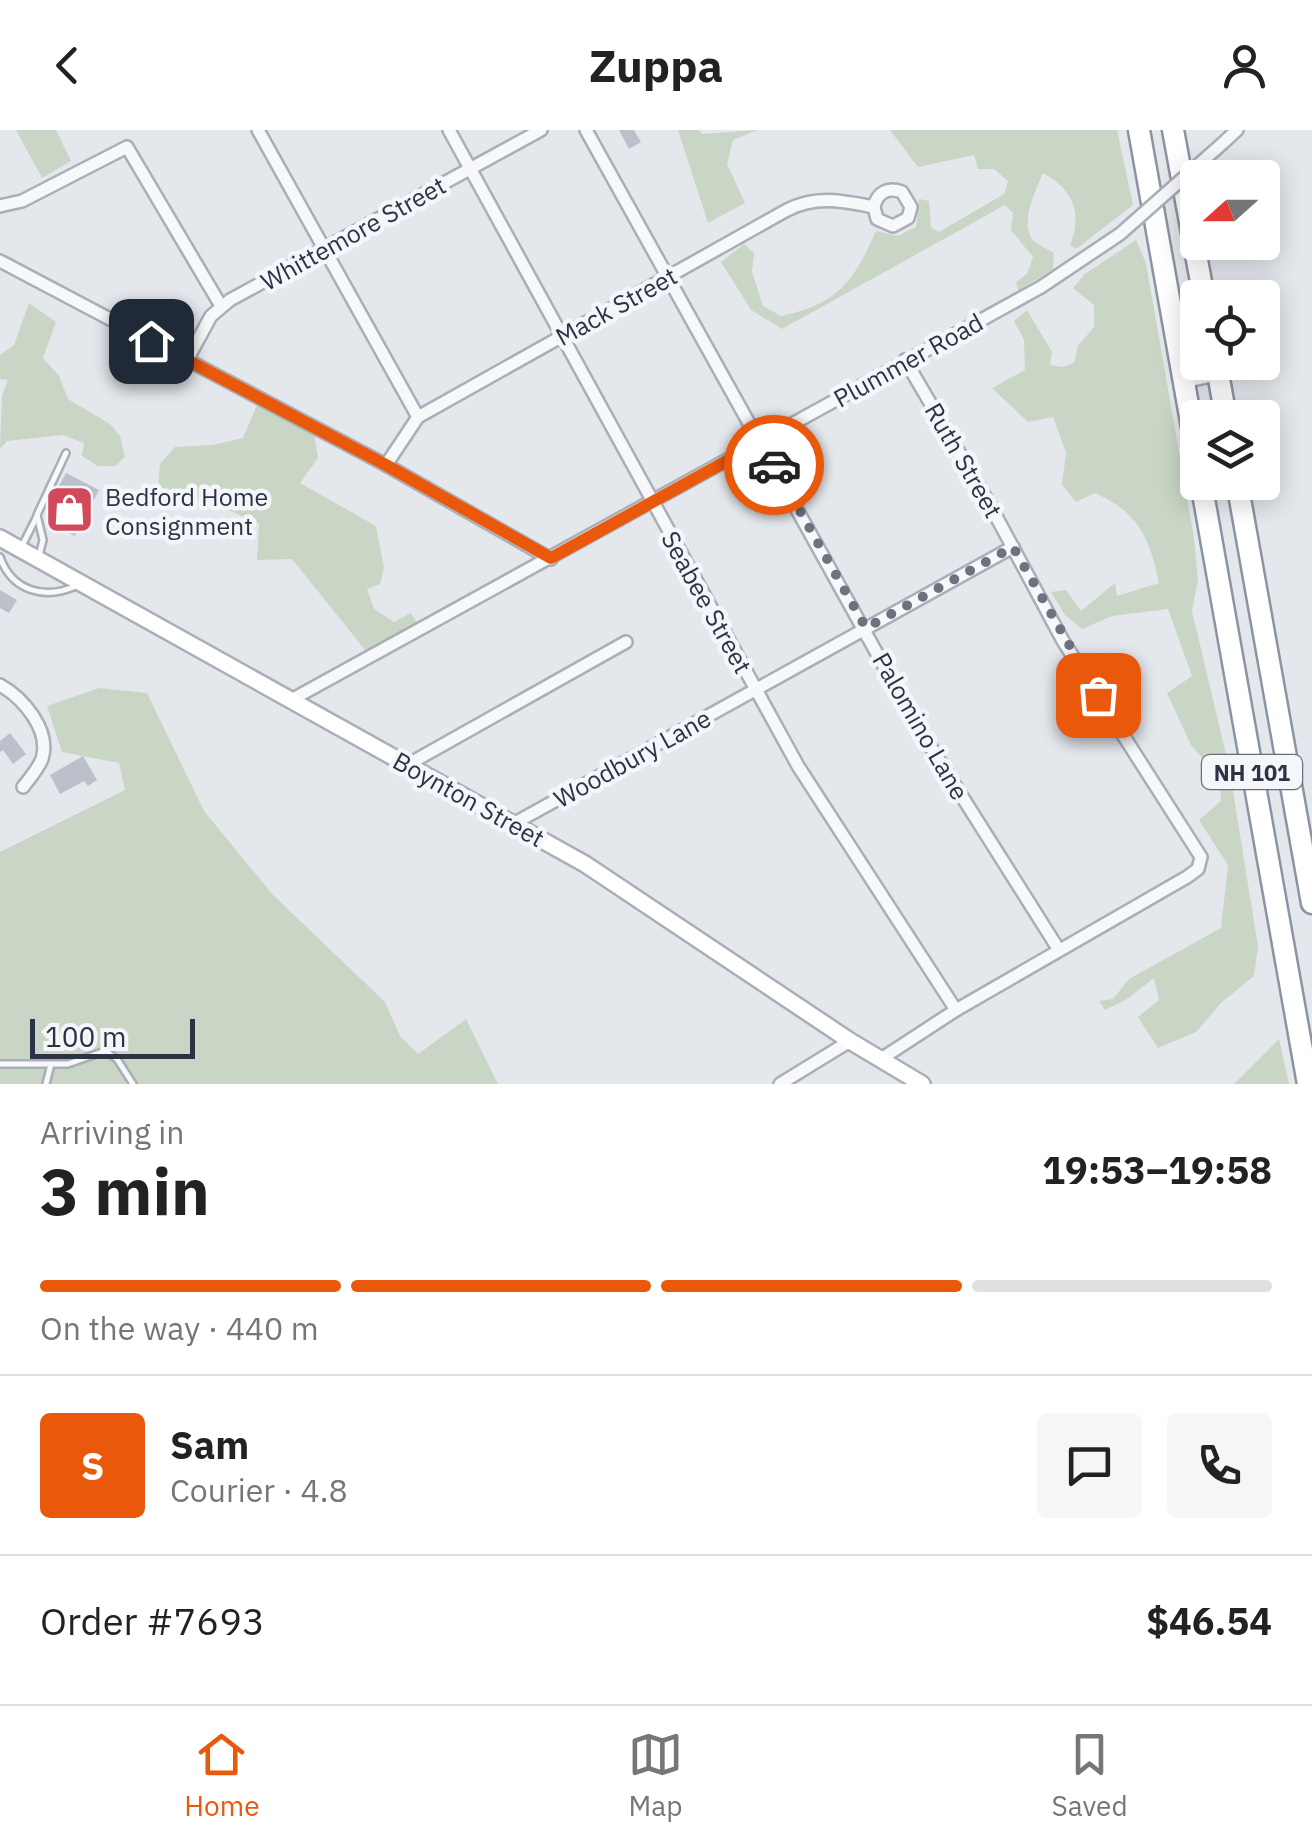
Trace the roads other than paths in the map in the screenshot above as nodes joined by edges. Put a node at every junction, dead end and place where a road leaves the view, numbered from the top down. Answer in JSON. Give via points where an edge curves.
{"nodes":[{"id":1,"x":258,"y":130,"type":"edge"},
{"id":2,"x":448,"y":130,"type":"edge"},
{"id":3,"x":541,"y":130,"type":"edge"},
{"id":4,"x":586,"y":130,"type":"edge"},
{"id":5,"x":1139,"y":130,"type":"edge"},
{"id":6,"x":1173,"y":130,"type":"edge"},
{"id":7,"x":1237,"y":130,"type":"edge"},
{"id":8,"x":470,"y":169,"type":"junction"},
{"id":9,"x":0,"y":206,"type":"edge"},
{"id":10,"x":874,"y":207,"type":"dead end"},
{"id":11,"x":325,"y":248,"type":"junction"},
{"id":12,"x":0,"y":261,"type":"edge"},
{"id":13,"x":668,"y":276,"type":"junction"},
{"id":14,"x":1201,"y":280,"type":"edge"},
{"id":15,"x":221,"y":306,"type":"junction"},
{"id":16,"x":562,"y":336,"type":"junction"},
{"id":17,"x":187,"y":360,"type":"junction"},
{"id":18,"x":905,"y":360,"type":"junction"},
{"id":19,"x":1193,"y":380,"type":"edge"},
{"id":20,"x":1184,"y":384,"type":"junction"},
{"id":21,"x":1187,"y":400,"type":"edge"},
{"id":22,"x":418,"y":417,"type":"junction"},
{"id":23,"x":761,"y":442,"type":"junction"},
{"id":24,"x":66,"y":453,"type":"dead end"},
{"id":25,"x":386,"y":465,"type":"junction"},
{"id":26,"x":1205,"y":500,"type":"edge"},
{"id":27,"x":1240,"y":500,"type":"edge"},
{"id":28,"x":653,"y":504,"type":"junction"},
{"id":29,"x":37,"y":515,"type":"junction"},
{"id":30,"x":0,"y":542,"type":"edge"},
{"id":31,"x":1013,"y":547,"type":"junction"},
{"id":32,"x":20,"y":549,"type":"junction"},
{"id":33,"x":0,"y":557,"type":"edge"},
{"id":34,"x":551,"y":558,"type":"junction"},
{"id":35,"x":38,"y":559,"type":"junction"},
{"id":36,"x":83,"y":583,"type":"junction"},
{"id":37,"x":866,"y":628,"type":"junction"},
{"id":38,"x":626,"y":642,"type":"dead end"},
{"id":39,"x":0,"y":685,"type":"edge"},
{"id":40,"x":755,"y":690,"type":"junction"},
{"id":41,"x":291,"y":700,"type":"junction"},
{"id":42,"x":407,"y":765,"type":"junction"},
{"id":43,"x":23,"y":786,"type":"dead end"},
{"id":44,"x":513,"y":824,"type":"junction"},
{"id":45,"x":1312,"y":904,"type":"edge"},
{"id":46,"x":1059,"y":950,"type":"junction"},
{"id":47,"x":956,"y":1010,"type":"junction"},
{"id":48,"x":850,"y":1041,"type":"junction"},
{"id":49,"x":880,"y":1059,"type":"junction"},
{"id":50,"x":0,"y":1064,"type":"edge"},
{"id":51,"x":51,"y":1064,"type":"junction"},
{"id":52,"x":46,"y":1084,"type":"edge"},
{"id":53,"x":133,"y":1084,"type":"edge"},
{"id":54,"x":780,"y":1084,"type":"edge"},
{"id":55,"x":922,"y":1084,"type":"edge"},
{"id":56,"x":1308,"y":1084,"type":"edge"}],
"edges":[{"from":1,"to":11,"type":"street"},
{"from":2,"to":8,"type":"street","name":"Seabee Street"},
{"from":3,"to":8,"type":"street","name":"Whittemore Street"},
{"from":4,"to":13,"type":"street","name":"Palomino Lane"},
{"from":5,"to":20,"type":"highway"},
{"from":6,"to":14,"type":"highway"},
{"from":7,"to":18,"type":"street","name":"Plummer Road","bridge":true,"via":[[1120,234],[1041,287]]},
{"from":8,"to":11,"type":"street","name":"Whittemore Street"},
{"from":8,"to":16,"type":"street","name":"Seabee Street"},
{"from":9,"to":15,"type":"street","via":[[22,202],[127,147]]},
{"from":10,"to":13,"type":"street","name":"Mack Street","via":[[824,199],[800,204]]},
{"from":11,"to":15,"type":"street","name":"Whittemore Street"},
{"from":11,"to":22,"type":"street"},
{"from":12,"to":17,"type":"street"},
{"from":13,"to":16,"type":"street","name":"Mack Street"},
{"from":13,"to":23,"type":"street","name":"Palomino Lane"},
{"from":15,"to":17,"type":"street","name":"Whittemore Street"},
{"from":16,"to":22,"type":"street","name":"Mack Street"},
{"from":16,"to":28,"type":"street","name":"Seabee Street"},
{"from":17,"to":25,"type":"street"},
{"from":18,"to":23,"type":"street","name":"Plummer Road"},
{"from":18,"to":31,"type":"street","name":"Ruth Street"},
{"from":19,"to":20,"type":"lane"},
{"from":20,"to":21,"type":"highway"},
{"from":22,"to":25,"type":"street","name":"Mack Street"},
{"from":23,"to":28,"type":"street","name":"Plummer Road"},
{"from":23,"to":37,"type":"street","name":"Palomino Lane"},
{"from":24,"to":29,"type":"lane"},
{"from":25,"to":34,"type":"street"},
{"from":26,"to":56,"type":"highway","number":"NH 101"},
{"from":27,"to":45,"type":"highway","number":"NH 101"},
{"from":28,"to":34,"type":"street","name":"Plummer Road"},
{"from":28,"to":40,"type":"street","name":"Seabee Street"},
{"from":29,"to":32,"type":"lane"},
{"from":29,"to":35,"type":"lane","via":[[44,540]]},
{"from":30,"to":32,"type":"street","name":"Boynton Street"},
{"from":31,"to":37,"type":"street","name":"Woodbury Lane"},
{"from":31,"to":46,"type":"street","name":"Ruth Street","via":[[1070,652],[1201,856],[1198,870]]},
{"from":32,"to":35,"type":"street","name":"Boynton Street"},
{"from":33,"to":36,"type":"lane","via":[[31,591],[52,594]]},
{"from":34,"to":41,"type":"street","name":"Plummer Road"},
{"from":35,"to":36,"type":"street","name":"Boynton Street"},
{"from":36,"to":41,"type":"street","name":"Boynton Street"},
{"from":37,"to":40,"type":"street","name":"Woodbury Lane"},
{"from":37,"to":46,"type":"street","name":"Palomino Lane","via":[[924,736]]},
{"from":38,"to":42,"type":"street"},
{"from":39,"to":43,"type":"street","via":[[26,706],[42,742],[39,766]]},
{"from":40,"to":44,"type":"street","name":"Woodbury Lane"},
{"from":40,"to":47,"type":"street","name":"Seabee Street","via":[[824,810]]},
{"from":41,"to":42,"type":"street","name":"Boynton Street"},
{"from":42,"to":44,"type":"street","name":"Boynton Street"},
{"from":44,"to":48,"type":"street","name":"Boynton Street","via":[[640,898]]},
{"from":46,"to":47,"type":"street"},
{"from":47,"to":49,"type":"street"},
{"from":48,"to":49,"type":"street","name":"Boynton Street"},
{"from":48,"to":54,"type":"street"},
{"from":49,"to":55,"type":"street","name":"Boynton Street"},
{"from":50,"to":51,"type":"lane"},
{"from":51,"to":52,"type":"lane"},
{"from":51,"to":53,"type":"lane","via":[[105,1051]]}]}
